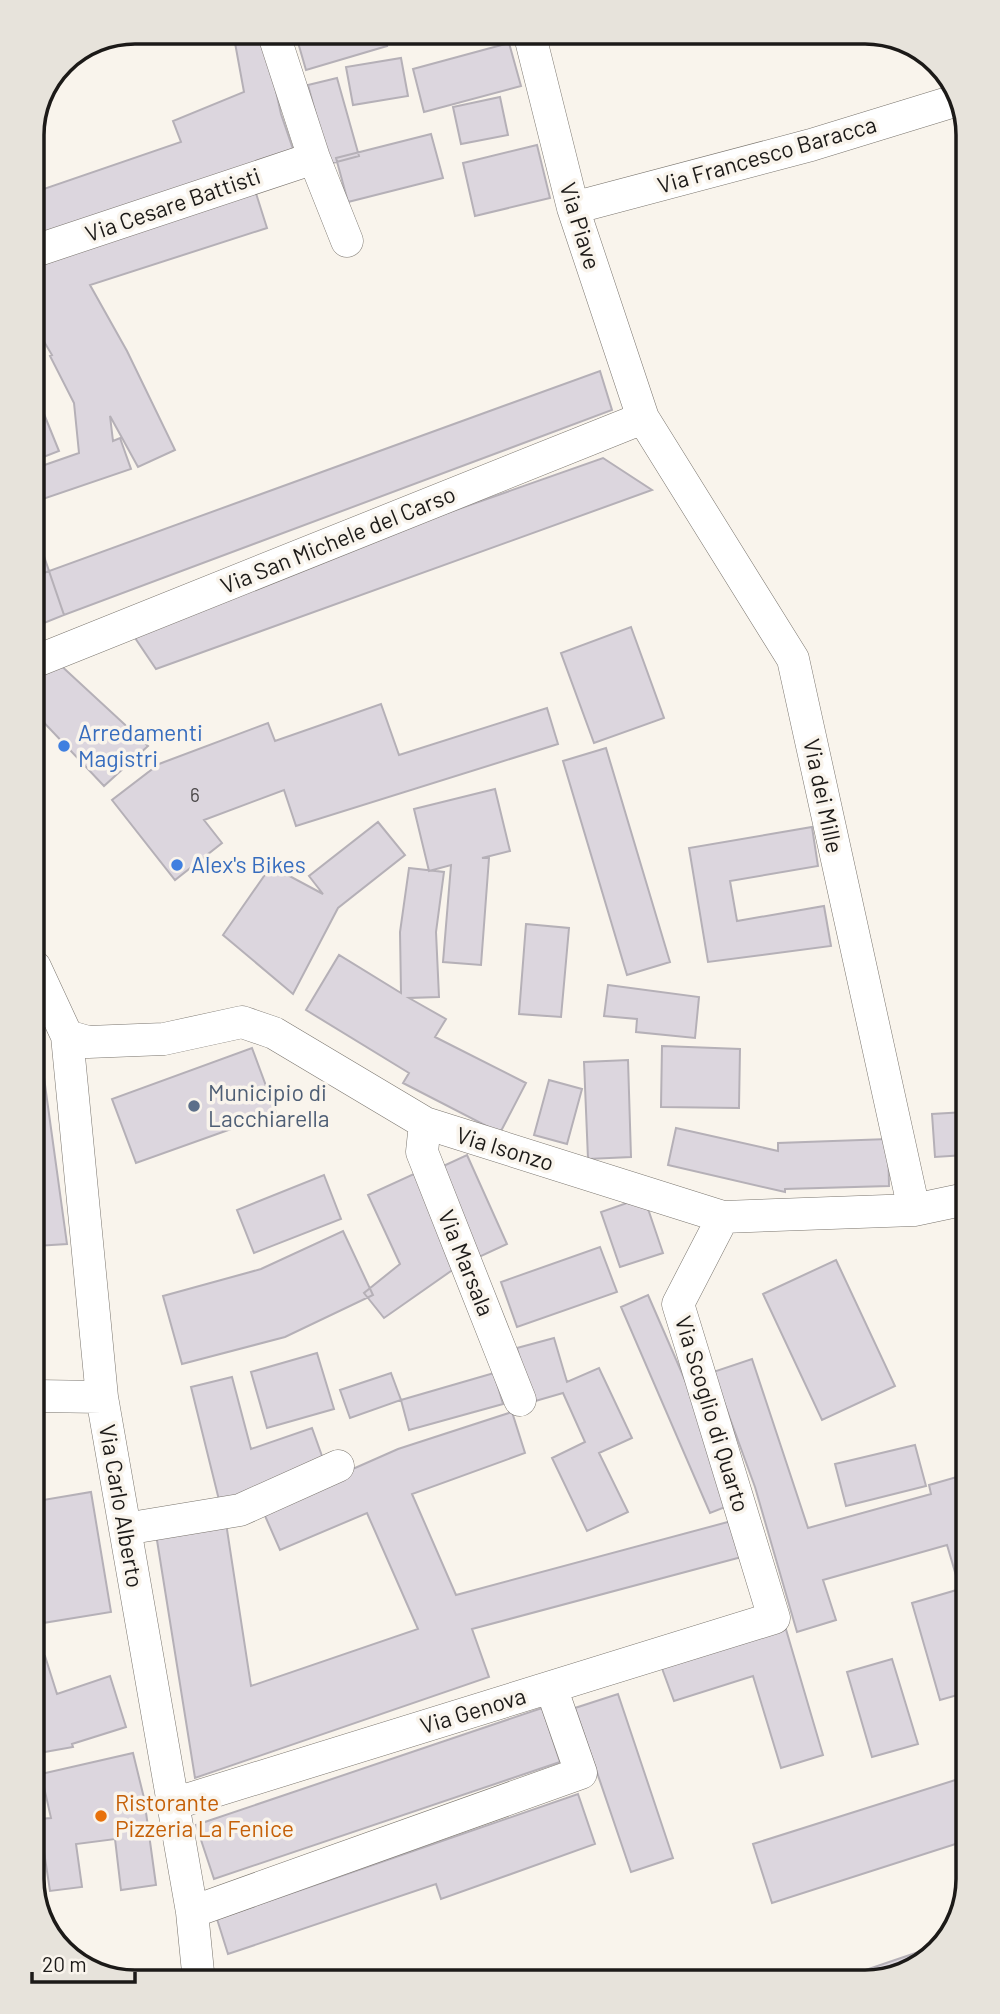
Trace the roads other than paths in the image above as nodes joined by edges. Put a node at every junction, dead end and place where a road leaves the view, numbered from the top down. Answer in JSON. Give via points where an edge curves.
{"nodes":[{"id":1,"x":277,"y":44,"type":"edge"},
{"id":2,"x":532,"y":44,"type":"edge"},
{"id":3,"x":950,"y":102,"type":"edge"},
{"id":4,"x":314,"y":158,"type":"junction"},
{"id":5,"x":573,"y":208,"type":"junction"},
{"id":6,"x":347,"y":241,"type":"dead end"},
{"id":7,"x":44,"y":248,"type":"edge"},
{"id":8,"x":643,"y":418,"type":"junction"},
{"id":9,"x":44,"y":658,"type":"edge"},
{"id":10,"x":44,"y":987,"type":"edge"},
{"id":11,"x":66,"y":1036,"type":"junction"},
{"id":12,"x":425,"y":1124,"type":"junction"},
{"id":13,"x":956,"y":1201,"type":"edge"},
{"id":14,"x":914,"y":1210,"type":"junction"},
{"id":15,"x":723,"y":1217,"type":"junction"},
{"id":16,"x":44,"y":1396,"type":"edge"},
{"id":17,"x":102,"y":1397,"type":"junction"},
{"id":18,"x":520,"y":1401,"type":"dead end"},
{"id":19,"x":338,"y":1466,"type":"dead end"},
{"id":20,"x":125,"y":1529,"type":"junction"},
{"id":21,"x":774,"y":1618,"type":"joint"},
{"id":22,"x":551,"y":1687,"type":"junction"},
{"id":23,"x":173,"y":1804,"type":"junction"},
{"id":24,"x":192,"y":1912,"type":"junction"},
{"id":25,"x":196,"y":1970,"type":"edge"}],
"edges":[{"from":1,"to":4,"type":"street"},
{"from":2,"to":5,"type":"street","name":"Via Piave"},
{"from":3,"to":5,"type":"street","name":"Via Francesco Baracca","via":[[811,145]]},
{"from":4,"to":6,"type":"street"},
{"from":4,"to":7,"type":"street","name":"Via Cesare Battisti"},
{"from":5,"to":8,"type":"street","name":"Via Piave"},
{"from":8,"to":9,"type":"street","name":"Via San Michele del Carso"},
{"from":8,"to":14,"type":"street","name":"Via dei Mille","via":[[793,659]]},
{"from":10,"to":11,"type":"street","name":"Via Carlo Alberto"},
{"from":11,"to":12,"type":"street","name":"Via Isonzo","via":[[88,1042],[164,1039],[242,1022],[274,1033]]},
{"from":11,"to":17,"type":"street","name":"Via Carlo Alberto"},
{"from":12,"to":15,"type":"street","name":"Via Isonzo"},
{"from":12,"to":18,"type":"street","name":"Via Marsala","via":[[422,1153]]},
{"from":13,"to":14,"type":"street","name":"Via Isonzo"},
{"from":14,"to":15,"type":"street","name":"Via Isonzo"},
{"from":15,"to":21,"type":"street","name":"Via Scoglio di Quarto","via":[[678,1304]]},
{"from":16,"to":17,"type":"street"},
{"from":17,"to":20,"type":"street","name":"Via Carlo Alberto"},
{"from":19,"to":20,"type":"street","via":[[240,1510]]},
{"from":20,"to":23,"type":"street","name":"Via Carlo Alberto"},
{"from":21,"to":22,"type":"street","name":"Via Genova"},
{"from":22,"to":23,"type":"street","name":"Via Genova"},
{"from":22,"to":24,"type":"street","via":[[581,1773]]},
{"from":23,"to":24,"type":"street","name":"Via Carlo Alberto"},
{"from":24,"to":25,"type":"street","name":"Via Carlo Alberto"}]}
